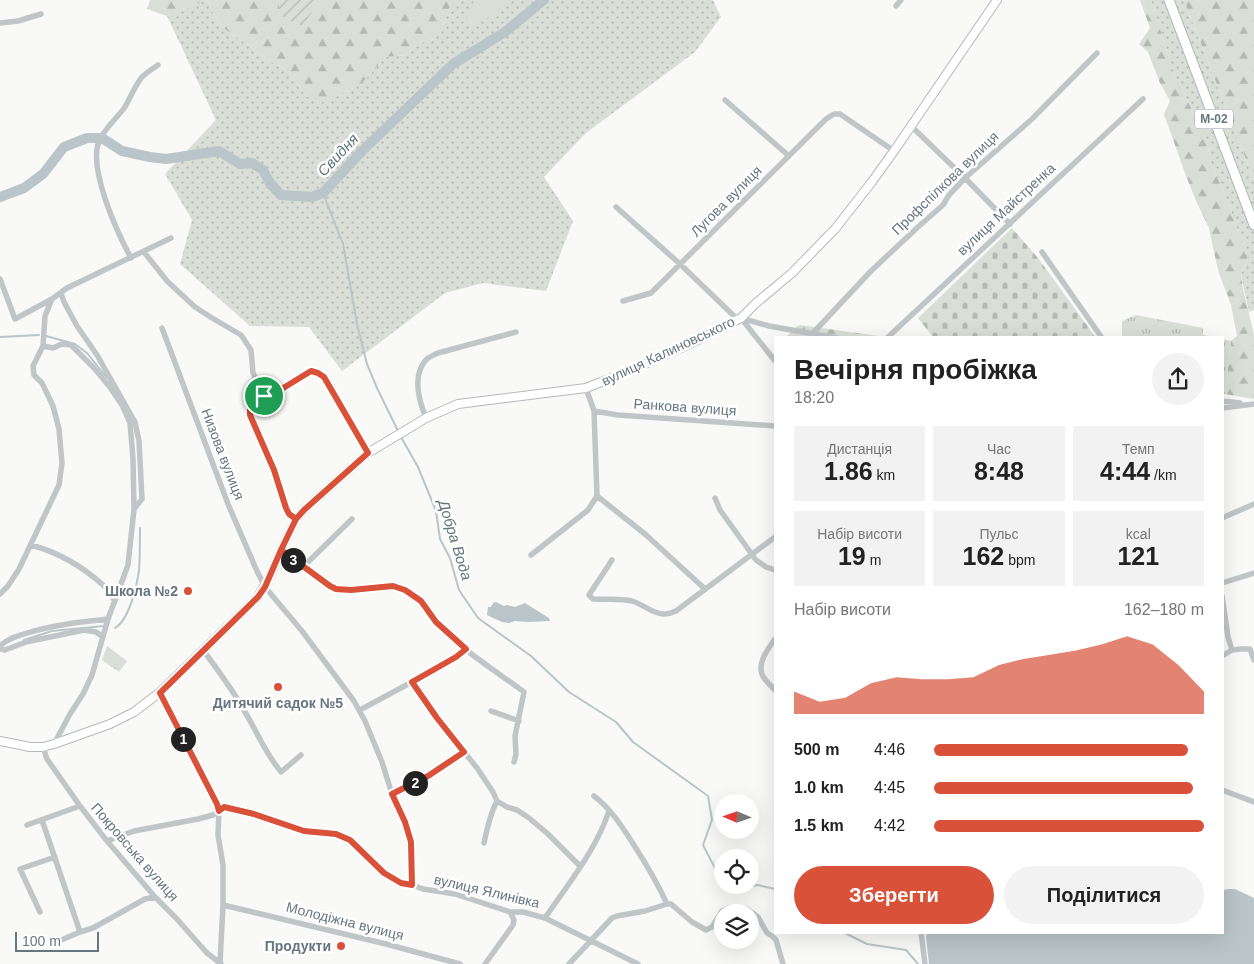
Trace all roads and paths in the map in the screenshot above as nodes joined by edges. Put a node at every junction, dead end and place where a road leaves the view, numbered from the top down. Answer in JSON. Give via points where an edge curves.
{"nodes":[{"id":1,"x":901,"y":0,"type":"edge"},
{"id":2,"x":997,"y":0,"type":"edge"},
{"id":3,"x":1170,"y":0,"type":"edge"},
{"id":4,"x":896,"y":6,"type":"dead end"},
{"id":5,"x":41,"y":14,"type":"dead end"},
{"id":6,"x":0,"y":23,"type":"edge"},
{"id":7,"x":1097,"y":53,"type":"dead end"},
{"id":8,"x":158,"y":65,"type":"dead end"},
{"id":9,"x":1143,"y":99,"type":"dead end"},
{"id":10,"x":726,"y":100,"type":"dead end"},
{"id":11,"x":910,"y":126,"type":"junction"},
{"id":12,"x":894,"y":151,"type":"junction"},
{"id":13,"x":790,"y":156,"type":"junction"},
{"id":14,"x":965,"y":178,"type":"junction"},
{"id":15,"x":616,"y":207,"type":"dead end"},
{"id":16,"x":1010,"y":224,"type":"junction"},
{"id":17,"x":1254,"y":225,"type":"edge"},
{"id":18,"x":171,"y":238,"type":"dead end"},
{"id":19,"x":144,"y":252,"type":"junction"},
{"id":20,"x":1042,"y":252,"type":"dead end"},
{"id":21,"x":131,"y":258,"type":"junction"},
{"id":22,"x":680,"y":264,"type":"junction"},
{"id":23,"x":0,"y":279,"type":"edge"},
{"id":24,"x":61,"y":292,"type":"junction"},
{"id":25,"x":52,"y":299,"type":"junction"},
{"id":26,"x":623,"y":301,"type":"dead end"},
{"id":27,"x":739,"y":319,"type":"junction"},
{"id":28,"x":162,"y":328,"type":"dead end"},
{"id":29,"x":516,"y":332,"type":"dead end"},
{"id":30,"x":812,"y":334,"type":"junction"},
{"id":31,"x":824,"y":336,"type":"edge"},
{"id":32,"x":889,"y":336,"type":"edge"},
{"id":33,"x":1101,"y":336,"type":"edge"},
{"id":34,"x":43,"y":346,"type":"junction"},
{"id":35,"x":774,"y":360,"type":"edge"},
{"id":36,"x":586,"y":388,"type":"junction"},
{"id":37,"x":264,"y":396,"type":"junction"},
{"id":38,"x":122,"y":397,"type":"junction"},
{"id":39,"x":1224,"y":401,"type":"edge"},
{"id":40,"x":1252,"y":404,"type":"edge"},
{"id":41,"x":122,"y":405,"type":"junction"},
{"id":42,"x":1224,"y":408,"type":"edge"},
{"id":43,"x":594,"y":411,"type":"junction"},
{"id":44,"x":426,"y":418,"type":"junction"},
{"id":45,"x":774,"y":426,"type":"edge"},
{"id":46,"x":368,"y":453,"type":"junction"},
{"id":47,"x":597,"y":496,"type":"junction"},
{"id":48,"x":714,"y":498,"type":"dead end"},
{"id":49,"x":1254,"y":504,"type":"edge"},
{"id":50,"x":134,"y":509,"type":"junction"},
{"id":51,"x":1224,"y":517,"type":"edge"},
{"id":52,"x":296,"y":519,"type":"junction"},
{"id":53,"x":352,"y":520,"type":"dead end"},
{"id":54,"x":774,"y":538,"type":"edge"},
{"id":55,"x":31,"y":545,"type":"junction"},
{"id":56,"x":281,"y":550,"type":"junction"},
{"id":57,"x":751,"y":554,"type":"junction"},
{"id":58,"x":531,"y":555,"type":"dead end"},
{"id":59,"x":612,"y":560,"type":"dead end"},
{"id":60,"x":303,"y":567,"type":"junction"},
{"id":61,"x":774,"y":570,"type":"edge"},
{"id":62,"x":1254,"y":573,"type":"edge"},
{"id":63,"x":1224,"y":582,"type":"edge"},
{"id":64,"x":265,"y":587,"type":"junction"},
{"id":65,"x":705,"y":589,"type":"junction"},
{"id":66,"x":0,"y":594,"type":"edge"},
{"id":67,"x":115,"y":601,"type":"junction"},
{"id":68,"x":1224,"y":610,"type":"edge"},
{"id":69,"x":108,"y":619,"type":"junction"},
{"id":70,"x":103,"y":637,"type":"junction"},
{"id":71,"x":774,"y":640,"type":"edge"},
{"id":72,"x":0,"y":648,"type":"edge"},
{"id":73,"x":466,"y":649,"type":"junction"},
{"id":74,"x":1252,"y":649,"type":"edge"},
{"id":75,"x":203,"y":650,"type":"junction"},
{"id":76,"x":1232,"y":650,"type":"junction"},
{"id":77,"x":1224,"y":655,"type":"edge"},
{"id":78,"x":1254,"y":660,"type":"edge"},
{"id":79,"x":412,"y":682,"type":"junction"},
{"id":80,"x":774,"y":689,"type":"edge"},
{"id":81,"x":160,"y":693,"type":"junction"},
{"id":82,"x":360,"y":710,"type":"junction"},
{"id":83,"x":491,"y":711,"type":"dead end"},
{"id":84,"x":519,"y":721,"type":"junction"},
{"id":85,"x":0,"y":740,"type":"edge"},
{"id":86,"x":54,"y":744,"type":"junction"},
{"id":87,"x":43,"y":747,"type":"junction"},
{"id":88,"x":464,"y":752,"type":"junction"},
{"id":89,"x":301,"y":755,"type":"dead end"},
{"id":90,"x":514,"y":762,"type":"dead end"},
{"id":91,"x":1224,"y":791,"type":"edge"},
{"id":92,"x":392,"y":794,"type":"junction"},
{"id":93,"x":594,"y":796,"type":"dead end"},
{"id":94,"x":497,"y":801,"type":"junction"},
{"id":95,"x":1254,"y":802,"type":"edge"},
{"id":96,"x":80,"y":806,"type":"junction"},
{"id":97,"x":219,"y":811,"type":"junction"},
{"id":98,"x":609,"y":811,"type":"junction"},
{"id":99,"x":42,"y":820,"type":"junction"},
{"id":100,"x":27,"y":824,"type":"dead end"},
{"id":101,"x":107,"y":841,"type":"junction"},
{"id":102,"x":484,"y":843,"type":"dead end"},
{"id":103,"x":55,"y":857,"type":"junction"},
{"id":104,"x":580,"y":866,"type":"junction"},
{"id":105,"x":412,"y":885,"type":"junction"},
{"id":106,"x":154,"y":897,"type":"junction"},
{"id":107,"x":667,"y":904,"type":"junction"},
{"id":108,"x":223,"y":905,"type":"junction"},
{"id":109,"x":40,"y":912,"type":"dead end"},
{"id":110,"x":510,"y":912,"type":"junction"},
{"id":111,"x":546,"y":918,"type":"junction"},
{"id":112,"x":80,"y":932,"type":"junction"},
{"id":113,"x":922,"y":934,"type":"edge"},
{"id":114,"x":592,"y":941,"type":"junction"},
{"id":115,"x":52,"y":944,"type":"dead end"},
{"id":116,"x":221,"y":964,"type":"edge"},
{"id":117,"x":460,"y":964,"type":"edge"},
{"id":118,"x":485,"y":964,"type":"edge"},
{"id":119,"x":569,"y":964,"type":"edge"},
{"id":120,"x":638,"y":964,"type":"edge"},
{"id":121,"x":783,"y":964,"type":"edge"},
{"id":122,"x":925,"y":964,"type":"edge"}],
"edges":[{"from":1,"to":4,"type":"street"},
{"from":2,"to":11,"type":"main road","name":"вулиця Калиновського"},
{"from":3,"to":17,"type":"highway","number":"М-02"},
{"from":5,"to":6,"type":"street"},
{"from":7,"to":14,"type":"street","name":"Профспілкова вулиця","via":[[1032,119]]},
{"from":8,"to":21,"type":"street","via":[[141,78],[123,110],[98,143],[103,190],[115,226]]},
{"from":9,"to":16,"type":"street","name":"вулиця Майстренка"},
{"from":10,"to":13,"type":"street"},
{"from":11,"to":12,"type":"main road","name":"вулиця Калиновського"},
{"from":11,"to":14,"type":"street"},
{"from":12,"to":13,"type":"street","name":"Лугова вулиця","via":[[840,114],[834,114]]},
{"from":12,"to":27,"type":"main road","name":"вулиця Калиновського","via":[[835,229],[792,273]]},
{"from":13,"to":22,"type":"street","name":"Лугова вулиця"},
{"from":14,"to":16,"type":"street"},
{"from":14,"to":30,"type":"street","name":"Профспілкова вулиця","via":[[943,205],[872,271]]},
{"from":15,"to":22,"type":"street"},
{"from":16,"to":32,"type":"street","name":"вулиця Майстренка"},
{"from":18,"to":19,"type":"street"},
{"from":19,"to":21,"type":"street"},
{"from":19,"to":37,"type":"street","via":[[167,281],[195,307],[241,334],[251,350],[254,373]]},
{"from":20,"to":33,"type":"street"},
{"from":21,"to":24,"type":"street"},
{"from":22,"to":26,"type":"street","name":"Лугова вулиця","via":[[651,292]]},
{"from":22,"to":27,"type":"street"},
{"from":23,"to":25,"type":"street","via":[[16,319]]},
{"from":24,"to":25,"type":"street"},
{"from":24,"to":38,"type":"street","via":[[77,326]]},
{"from":25,"to":34,"type":"street","via":[[46,316]]},
{"from":27,"to":30,"type":"street"},
{"from":27,"to":35,"type":"street"},
{"from":27,"to":36,"type":"main road","name":"вулиця Калиновського","via":[[692,343]]},
{"from":28,"to":64,"type":"street","name":"Низова вулиця","via":[[228,504]]},
{"from":29,"to":44,"type":"street","via":[[438,353],[425,361],[418,382],[420,403]]},
{"from":30,"to":31,"type":"street"},
{"from":34,"to":41,"type":"street","via":[[72,345],[110,386]]},
{"from":34,"to":55,"type":"street","via":[[33,366],[34,375],[54,406],[62,463],[59,485]]},
{"from":36,"to":43,"type":"street"},
{"from":36,"to":44,"type":"main road","name":"вулиця Калиновського","via":[[458,404]]},
{"from":37,"to":46,"type":"street","via":[[311,371],[318,373],[324,377]]},
{"from":37,"to":52,"type":"street","via":[[250,409],[250,415],[274,470],[286,508]]},
{"from":38,"to":41,"type":"street"},
{"from":38,"to":50,"type":"street","via":[[136,422],[138,435],[142,499]]},
{"from":39,"to":40,"type":"street"},
{"from":40,"to":42,"type":"street"},
{"from":41,"to":50,"type":"street","via":[[130,423]]},
{"from":43,"to":45,"type":"street","name":"Ранкова вулиця","via":[[618,416]]},
{"from":43,"to":47,"type":"street"},
{"from":44,"to":46,"type":"main road","name":"вулиця Калиновського"},
{"from":46,"to":52,"type":"main road","name":"вулиця Калиновського"},
{"from":47,"to":58,"type":"street","via":[[588,510]]},
{"from":47,"to":65,"type":"street","via":[[645,534]]},
{"from":48,"to":57,"type":"street"},
{"from":49,"to":51,"type":"street"},
{"from":50,"to":67,"type":"street","via":[[128,566]]},
{"from":52,"to":56,"type":"main road","name":"вулиця Калиновського"},
{"from":53,"to":60,"type":"street"},
{"from":54,"to":57,"type":"street"},
{"from":55,"to":66,"type":"street"},
{"from":55,"to":67,"type":"street","via":[[60,556],[83,570],[104,586]]},
{"from":56,"to":60,"type":"street"},
{"from":56,"to":64,"type":"main road","name":"вулиця Калиновського"},
{"from":57,"to":61,"type":"street"},
{"from":57,"to":65,"type":"street"},
{"from":59,"to":65,"type":"street","via":[[590,595],[593,599],[632,601],[666,615]]},
{"from":60,"to":73,"type":"street","via":[[336,589],[393,586],[405,590],[421,601],[436,622]]},
{"from":62,"to":63,"type":"street"},
{"from":64,"to":75,"type":"main road","name":"вулиця Калиновського"},
{"from":64,"to":82,"type":"street","name":"Низова вулиця"},
{"from":67,"to":69,"type":"street"},
{"from":68,"to":76,"type":"street"},
{"from":69,"to":70,"type":"street"},
{"from":69,"to":72,"type":"street","via":[[38,630],[6,641]]},
{"from":70,"to":72,"type":"street","via":[[84,630],[26,642],[5,650]]},
{"from":70,"to":86,"type":"street","via":[[92,675]]},
{"from":71,"to":80,"type":"street","via":[[760,670]]},
{"from":73,"to":79,"type":"street"},
{"from":73,"to":84,"type":"street","via":[[524,692]]},
{"from":74,"to":76,"type":"street"},
{"from":74,"to":78,"type":"street"},
{"from":75,"to":81,"type":"main road","name":"вулиця Калиновського"},
{"from":75,"to":89,"type":"street","via":[[281,772]]},
{"from":76,"to":77,"type":"street"},
{"from":79,"to":82,"type":"street"},
{"from":79,"to":88,"type":"street"},
{"from":81,"to":86,"type":"main road","name":"вулиця Калиновського","via":[[110,724]]},
{"from":81,"to":97,"type":"street"},
{"from":82,"to":92,"type":"street","name":"Низова вулиця"},
{"from":83,"to":84,"type":"street"},
{"from":84,"to":90,"type":"street"},
{"from":85,"to":87,"type":"main road"},
{"from":86,"to":87,"type":"main road","name":"вулиця Калиновського"},
{"from":87,"to":96,"type":"street","name":"Покровська вулиця","via":[[47,759]]},
{"from":88,"to":92,"type":"street","via":[[428,776]]},
{"from":88,"to":94,"type":"street"},
{"from":91,"to":95,"type":"street"},
{"from":92,"to":105,"type":"street","name":"Низова вулиця","via":[[411,842]]},
{"from":93,"to":98,"type":"street"},
{"from":94,"to":102,"type":"street"},
{"from":94,"to":104,"type":"street","via":[[530,818]]},
{"from":96,"to":99,"type":"street"},
{"from":96,"to":101,"type":"street","name":"Покровська вулиця"},
{"from":97,"to":101,"type":"street","name":"вулиця Ялинівка","via":[[198,819],[134,831]]},
{"from":97,"to":105,"type":"street","name":"вулиця Ялинівка","via":[[224,807],[304,831],[336,834],[350,840],[384,873]]},
{"from":97,"to":108,"type":"street"},
{"from":98,"to":104,"type":"street"},
{"from":98,"to":107,"type":"street","via":[[646,864]]},
{"from":99,"to":100,"type":"street"},
{"from":99,"to":103,"type":"street"},
{"from":101,"to":106,"type":"street","name":"Покровська вулиця"},
{"from":103,"to":109,"type":"street","via":[[20,870]]},
{"from":103,"to":112,"type":"street"},
{"from":104,"to":111,"type":"street"},
{"from":105,"to":110,"type":"street","name":"вулиця Ялинівка","via":[[455,894]]},
{"from":106,"to":112,"type":"street"},
{"from":106,"to":116,"type":"street","name":"Покровська вулиця"},
{"from":107,"to":114,"type":"street","via":[[612,918]]},
{"from":107,"to":121,"type":"street","via":[[706,930],[712,927],[722,911],[747,909],[758,917],[767,934],[776,940]]},
{"from":108,"to":116,"type":"street"},
{"from":108,"to":117,"type":"street","name":"Молодіжна вулиця"},
{"from":110,"to":111,"type":"street","name":"вулиця Ялинівка"},
{"from":110,"to":118,"type":"street","via":[[513,925]]},
{"from":111,"to":114,"type":"street","name":"вулиця Ялинівка"},
{"from":112,"to":115,"type":"street"},
{"from":113,"to":122,"type":"street"},
{"from":114,"to":119,"type":"street"},
{"from":114,"to":120,"type":"street","name":"вулиця Ялинівка"}]}
